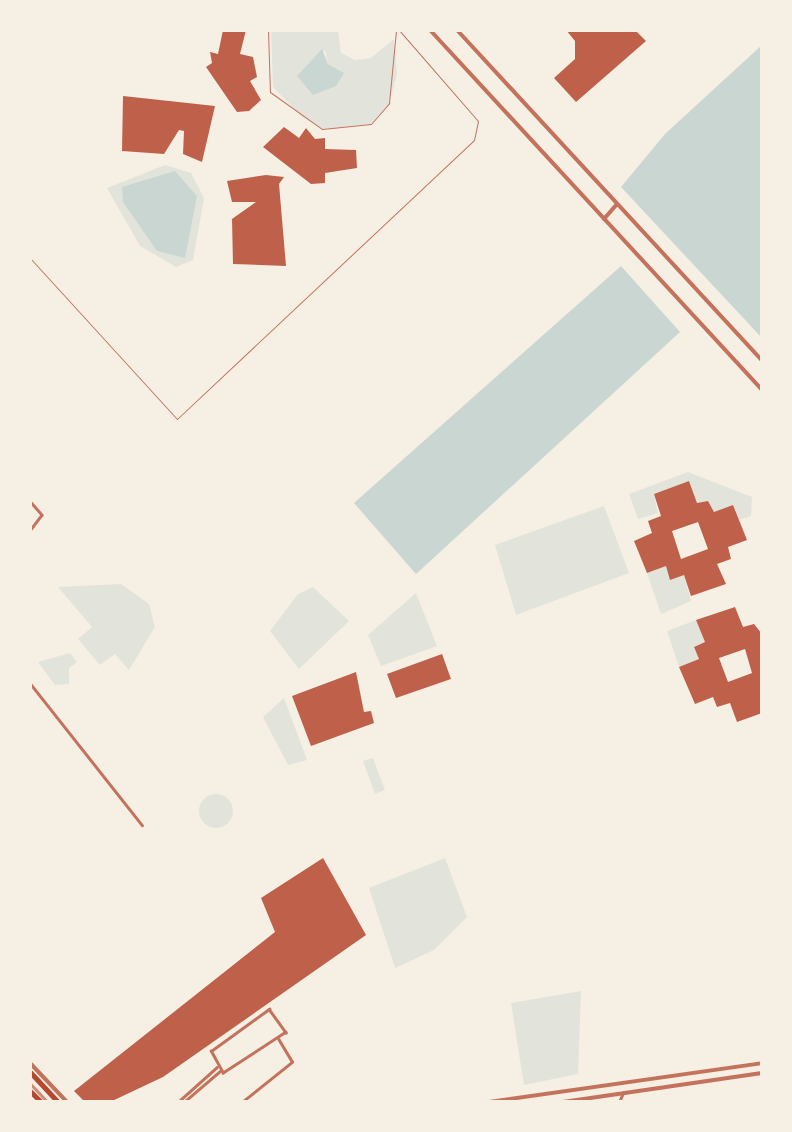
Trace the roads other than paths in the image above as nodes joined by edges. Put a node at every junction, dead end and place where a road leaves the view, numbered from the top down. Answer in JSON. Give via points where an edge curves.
{"nodes":[{"id":1,"x":268,"y":30,"type":"edge"},
{"id":2,"x":397,"y":30,"type":"edge"},
{"id":3,"x":430,"y":30,"type":"edge"},
{"id":4,"x":457,"y":30,"type":"edge"},
{"id":5,"x":616,"y":206,"type":"junction"},
{"id":6,"x":604,"y":219,"type":"junction"},
{"id":7,"x":30,"y":258,"type":"edge"},
{"id":8,"x":762,"y":361,"type":"edge"},
{"id":9,"x":762,"y":390,"type":"edge"},
{"id":10,"x":30,"y":501,"type":"edge"},
{"id":11,"x":30,"y":531,"type":"edge"},
{"id":12,"x":30,"y":683,"type":"edge"},
{"id":13,"x":142,"y":825,"type":"dead end"},
{"id":14,"x":278,"y":1038,"type":"junction"},
{"id":15,"x":762,"y":1062,"type":"edge"},
{"id":16,"x":30,"y":1063,"type":"edge"},
{"id":17,"x":220,"y":1068,"type":"junction"},
{"id":18,"x":30,"y":1072,"type":"edge"},
{"id":19,"x":762,"y":1073,"type":"edge"},
{"id":20,"x":30,"y":1091,"type":"edge"},
{"id":21,"x":623,"y":1092,"type":"junction"},
{"id":22,"x":530,"y":1099,"type":"edge"},
{"id":23,"x":601,"y":1099,"type":"edge"},
{"id":24,"x":36,"y":1102,"type":"edge"},
{"id":25,"x":58,"y":1102,"type":"edge"},
{"id":26,"x":67,"y":1102,"type":"edge"},
{"id":27,"x":178,"y":1102,"type":"edge"},
{"id":28,"x":184,"y":1102,"type":"edge"},
{"id":29,"x":242,"y":1102,"type":"edge"},
{"id":30,"x":490,"y":1102,"type":"edge"},
{"id":31,"x":563,"y":1102,"type":"edge"},
{"id":32,"x":619,"y":1102,"type":"edge"}],
"edges":[{"from":1,"to":2,"type":"lane","via":[[270,92],[322,129],[371,124],[389,104]]},
{"from":2,"to":7,"type":"lane","via":[[478,122],[474,140],[177,419]]},
{"from":3,"to":6,"type":"street"},
{"from":4,"to":5,"type":"street"},
{"from":5,"to":6,"type":"street"},
{"from":5,"to":8,"type":"street"},
{"from":6,"to":9,"type":"street"},
{"from":10,"to":11,"type":"street","via":[[42,515]]},
{"from":12,"to":13,"type":"street"},
{"from":14,"to":17,"type":"street","via":[[230,1074]]},
{"from":14,"to":17,"type":"street","via":[[285,1030],[270,1009],[212,1050]]},
{"from":14,"to":29,"type":"street","via":[[292,1062]]},
{"from":15,"to":22,"type":"street"},
{"from":16,"to":26,"type":"street"},
{"from":17,"to":27,"type":"street"},
{"from":17,"to":28,"type":"street"},
{"from":18,"to":25,"type":"main road"},
{"from":19,"to":21,"type":"street"},
{"from":20,"to":24,"type":"main road"},
{"from":21,"to":23,"type":"street"},
{"from":21,"to":32,"type":"street"},
{"from":22,"to":30,"type":"street"},
{"from":23,"to":31,"type":"street"}]}
